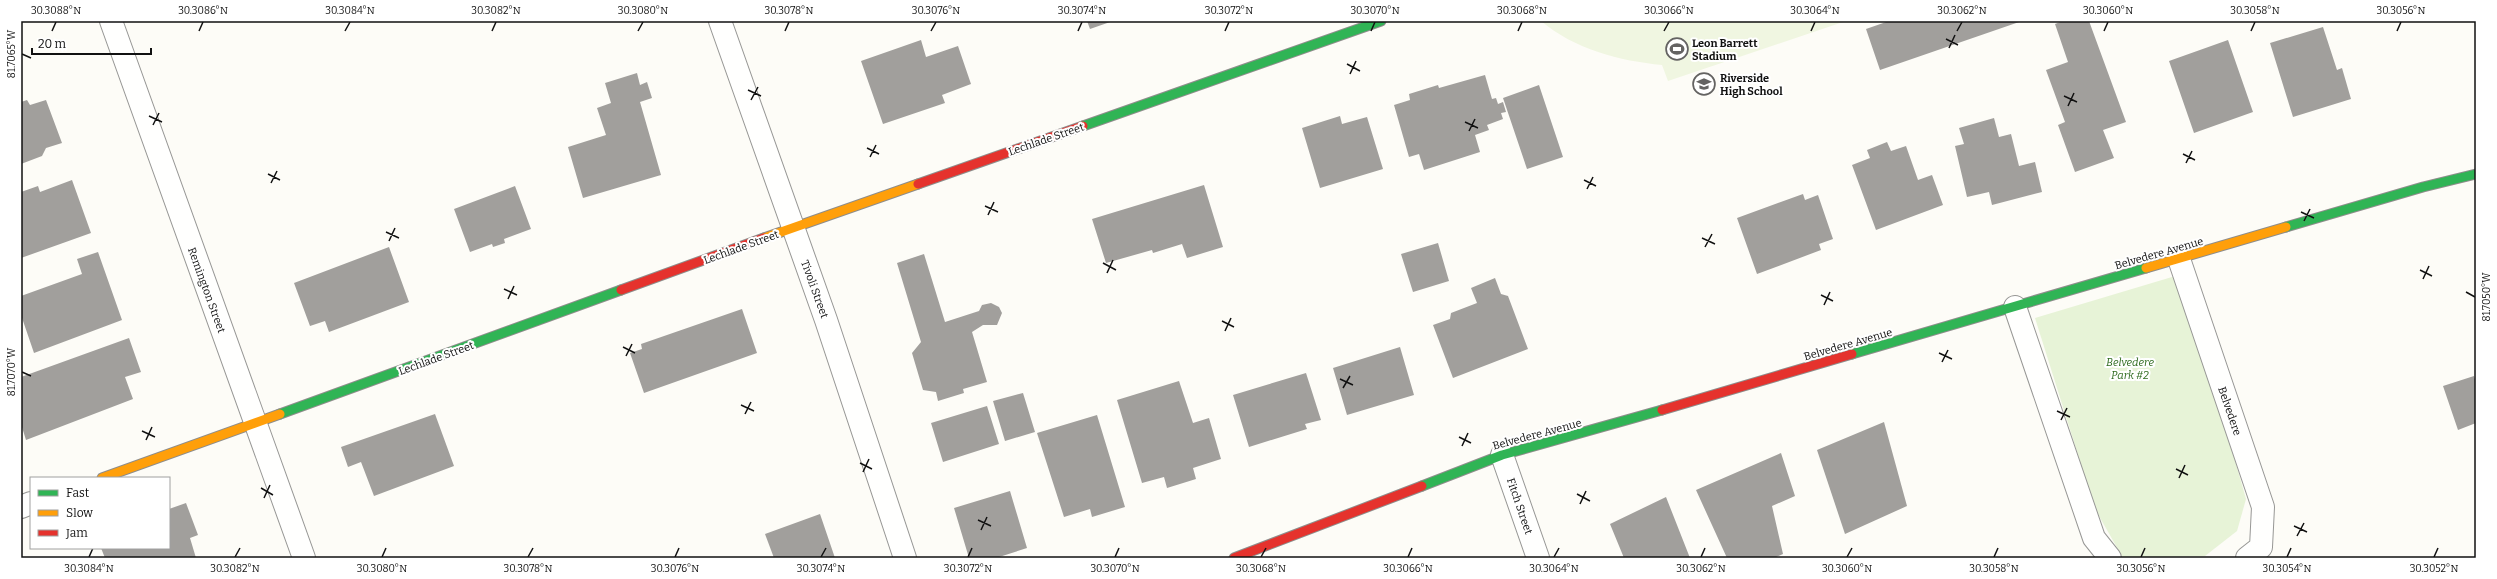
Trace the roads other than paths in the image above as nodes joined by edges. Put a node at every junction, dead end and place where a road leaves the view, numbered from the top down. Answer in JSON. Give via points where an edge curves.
{"nodes":[{"id":1,"x":111,"y":21,"type":"edge"},
{"id":2,"x":720,"y":21,"type":"edge"},
{"id":3,"x":1381,"y":21,"type":"edge"},
{"id":4,"x":2476,"y":174,"type":"edge"},
{"id":5,"x":793,"y":228,"type":"junction"},
{"id":6,"x":2180,"y":259,"type":"junction"},
{"id":7,"x":2016,"y":307,"type":"junction"},
{"id":8,"x":255,"y":424,"type":"junction"},
{"id":9,"x":1502,"y":454,"type":"junction"},
{"id":10,"x":105,"y":477,"type":"edge"},
{"id":11,"x":304,"y":558,"type":"edge"},
{"id":12,"x":905,"y":558,"type":"edge"},
{"id":13,"x":1234,"y":558,"type":"edge"},
{"id":14,"x":1538,"y":558,"type":"edge"},
{"id":15,"x":2110,"y":558,"type":"edge"},
{"id":16,"x":2247,"y":558,"type":"edge"}],
"edges":[{"from":1,"to":8,"type":"street","name":"Remington Street"},
{"from":2,"to":5,"type":"street","name":"Tivoli Street"},
{"from":3,"to":5,"type":"street","name":"Lechlade Street"},
{"from":4,"to":6,"type":"street","name":"Belvedere Avenue","via":[[2423,187]]},
{"from":5,"to":8,"type":"street","name":"Lechlade Street"},
{"from":5,"to":12,"type":"street","name":"Tivoli Street"},
{"from":6,"to":7,"type":"street","name":"Belvedere Avenue"},
{"from":6,"to":16,"type":"street","name":"Belvedere","via":[[2263,507],[2261,547]]},
{"from":7,"to":9,"type":"street","name":"Belvedere Avenue","via":[[1573,436]]},
{"from":7,"to":15,"type":"street","via":[[2094,538]]},
{"from":8,"to":10,"type":"street","name":"Lechlade Street"},
{"from":8,"to":11,"type":"street","name":"Remington Street"},
{"from":9,"to":13,"type":"street","name":"Belvedere Avenue"},
{"from":9,"to":14,"type":"street","name":"Fitch Street"}]}
